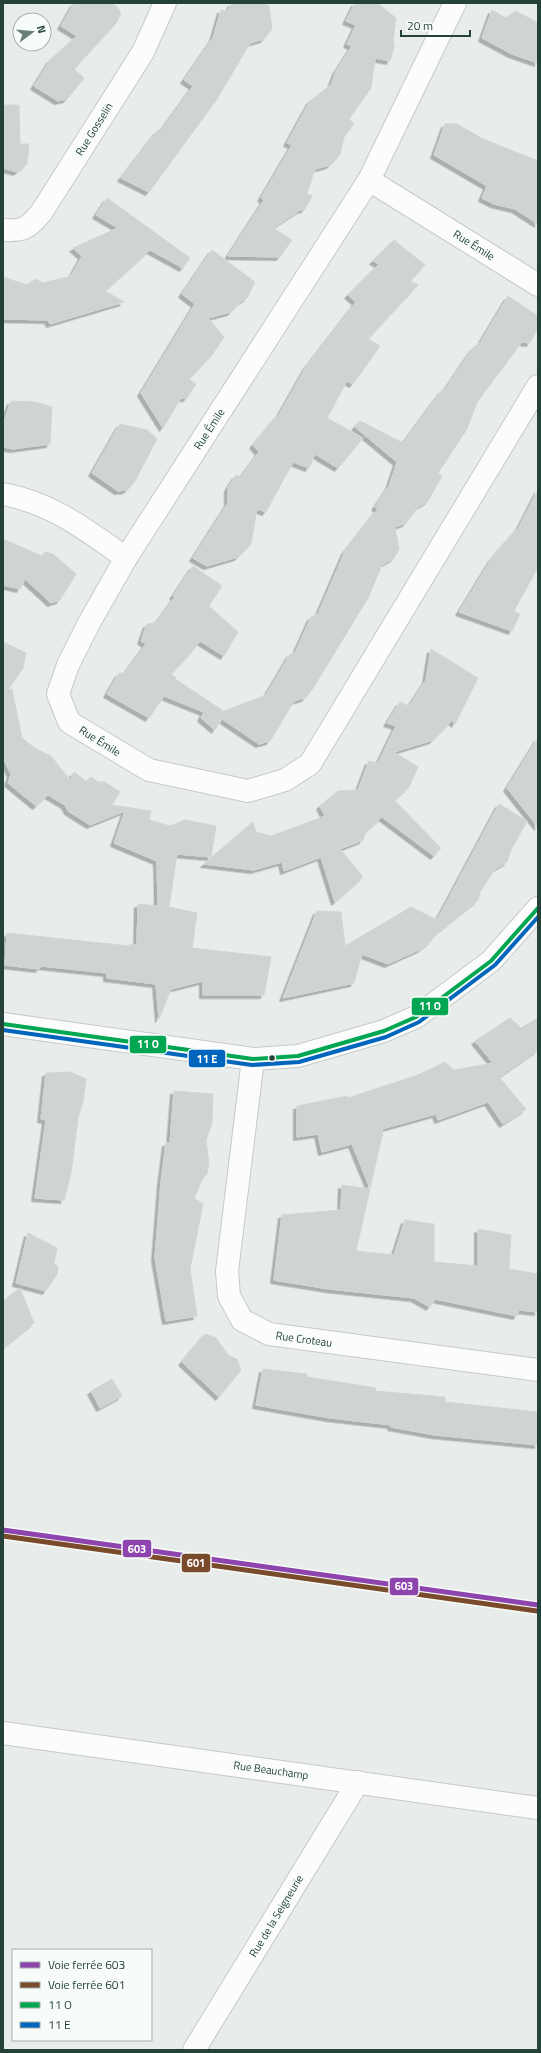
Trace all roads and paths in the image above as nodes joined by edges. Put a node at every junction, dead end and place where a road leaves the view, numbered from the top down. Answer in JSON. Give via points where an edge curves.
{"nodes":[{"id":1,"x":165,"y":3,"type":"edge"},
{"id":2,"x":455,"y":3,"type":"edge"},
{"id":3,"x":369,"y":180,"type":"junction"},
{"id":4,"x":3,"y":230,"type":"edge"},
{"id":5,"x":538,"y":285,"type":"edge"},
{"id":6,"x":538,"y":386,"type":"edge"},
{"id":7,"x":3,"y":494,"type":"edge"},
{"id":8,"x":126,"y":558,"type":"junction"},
{"id":9,"x":538,"y":908,"type":"edge"},
{"id":10,"x":3,"y":1024,"type":"edge"},
{"id":11,"x":253,"y":1059,"type":"junction"},
{"id":12,"x":538,"y":1370,"type":"edge"},
{"id":13,"x":6,"y":1739,"type":"edge"},
{"id":14,"x":358,"y":1782,"type":"junction"},
{"id":15,"x":538,"y":1808,"type":"edge"},
{"id":16,"x":194,"y":2050,"type":"edge"}],
"edges":[{"from":1,"to":4,"type":"street","name":"Rue Gosselin","via":[[142,52],[40,214],[28,228]]},
{"from":2,"to":3,"type":"street","name":"Rue Émile"},
{"from":3,"to":5,"type":"street","name":"Rue Émile"},
{"from":3,"to":8,"type":"street","name":"Rue Émile"},
{"from":6,"to":8,"type":"street","name":"Rue Émile","via":[[310,764],[285,780],[248,791],[149,770],[69,722],[58,694],[68,665]]},
{"from":7,"to":8,"type":"street","via":[[24,498],[60,513]]},
{"from":9,"to":11,"type":"street","via":[[491,961],[416,1017],[384,1031],[298,1056]]},
{"from":10,"to":11,"type":"street"},
{"from":11,"to":12,"type":"street","name":"Rue Croteau","via":[[227,1271],[229,1296],[242,1320],[269,1334]]},
{"from":13,"to":14,"type":"street","name":"Rue Beauchamp"},
{"from":14,"to":15,"type":"street","name":"Rue Beauchamp"},
{"from":14,"to":16,"type":"street","name":"Rue de la Seigneurie"}]}
